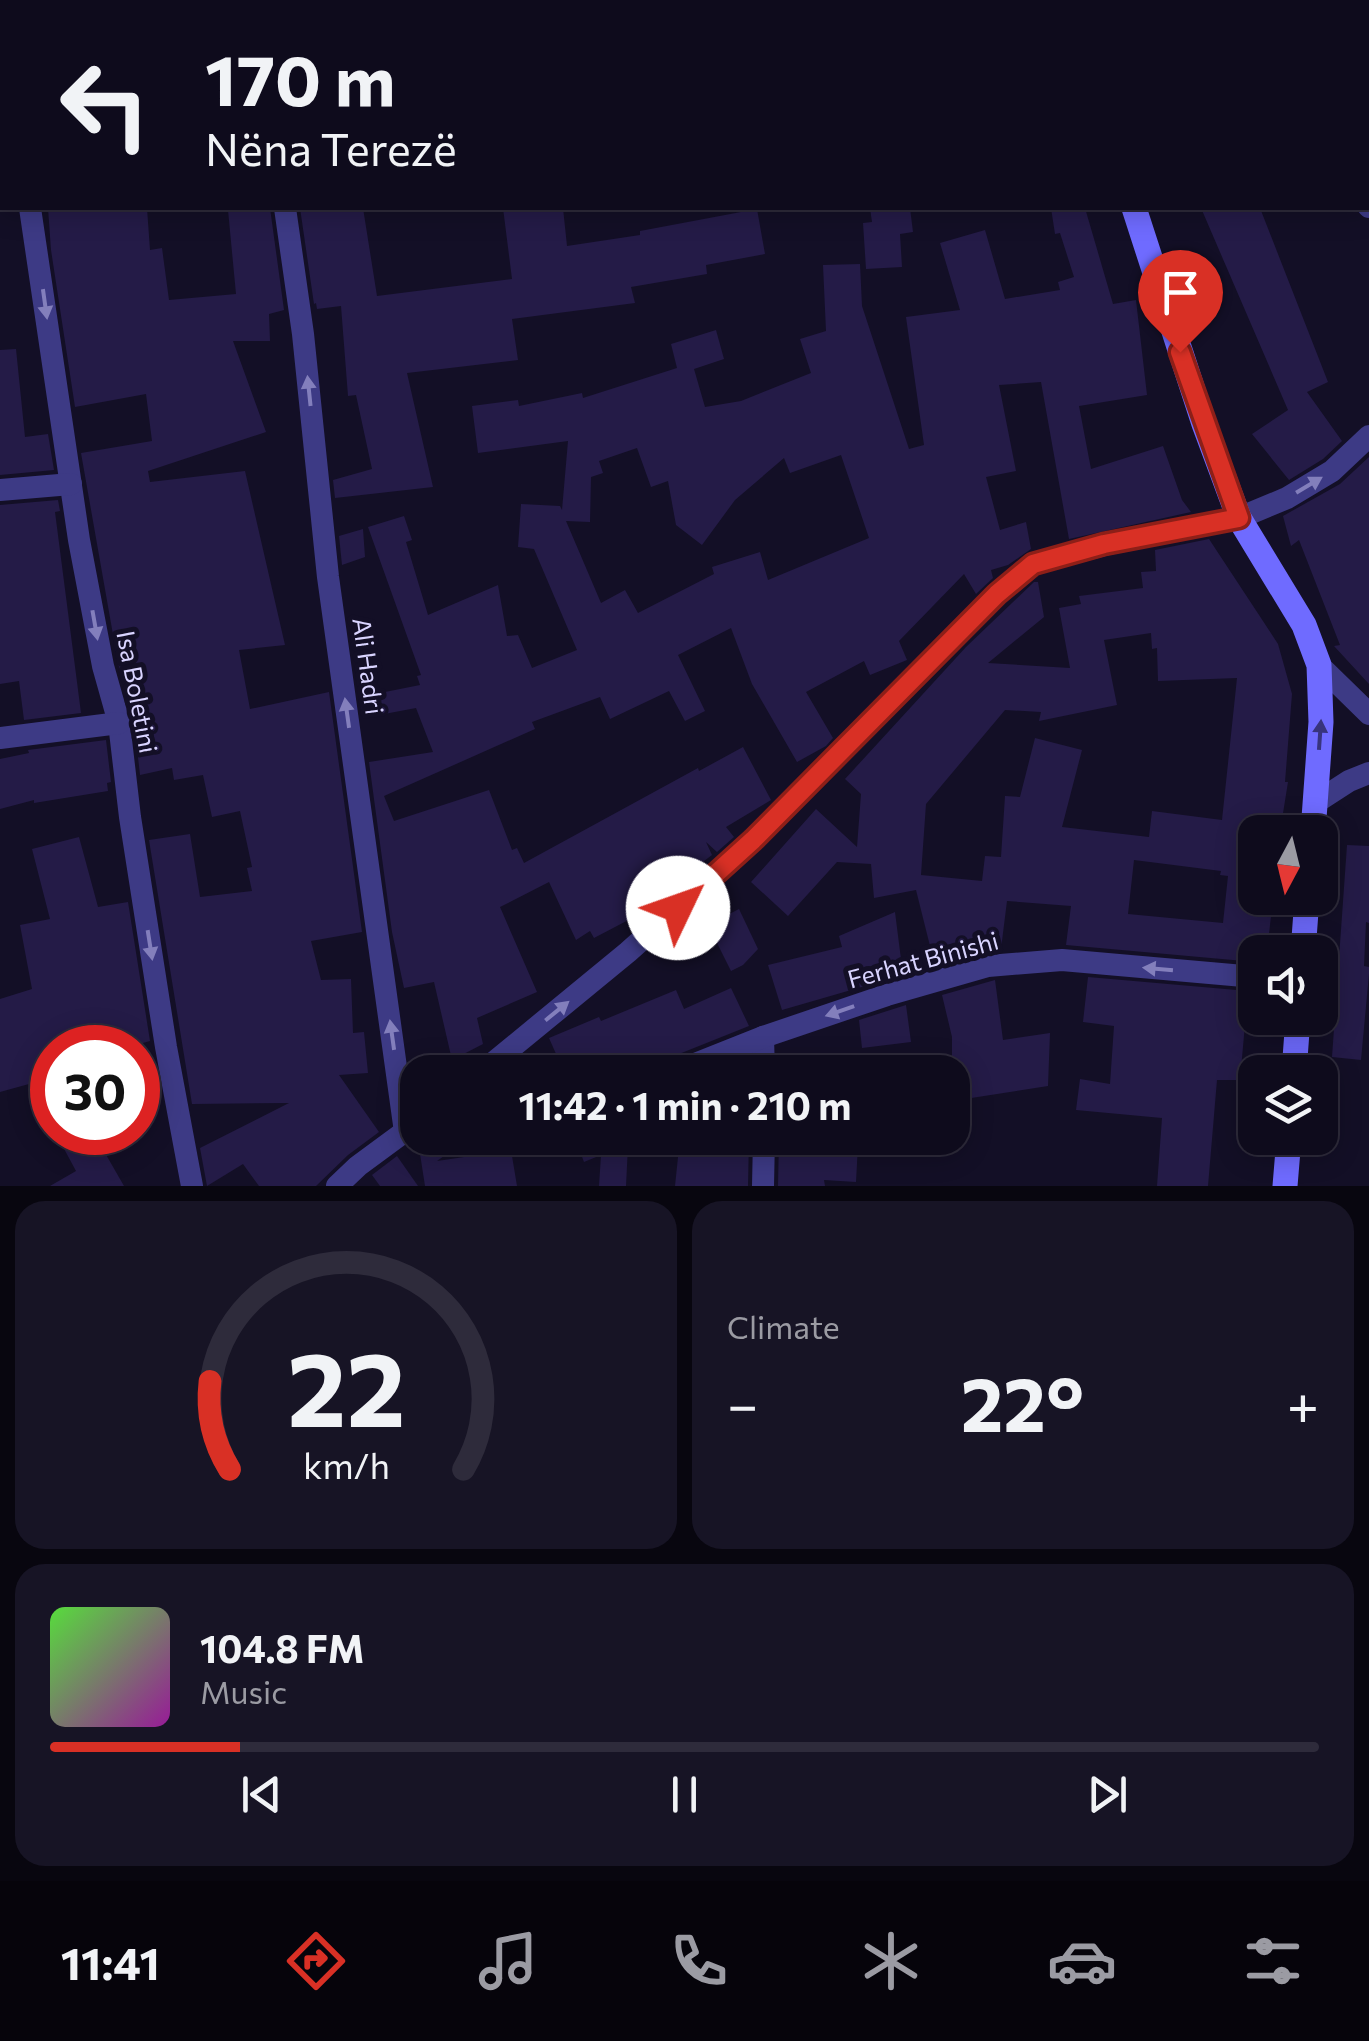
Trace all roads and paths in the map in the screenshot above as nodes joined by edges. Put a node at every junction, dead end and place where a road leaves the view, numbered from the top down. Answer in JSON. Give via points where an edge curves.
{"nodes":[{"id":1,"x":30,"y":210,"type":"edge"},
{"id":2,"x":285,"y":210,"type":"edge"},
{"id":3,"x":1135,"y":210,"type":"edge"},
{"id":4,"x":1369,"y":436,"type":"edge"},
{"id":5,"x":72,"y":484,"type":"junction"},
{"id":6,"x":0,"y":490,"type":"edge"},
{"id":7,"x":1239,"y":518,"type":"junction"},
{"id":8,"x":1319,"y":666,"type":"junction"},
{"id":9,"x":1369,"y":714,"type":"edge"},
{"id":10,"x":119,"y":723,"type":"junction"},
{"id":11,"x":0,"y":738,"type":"edge"},
{"id":12,"x":1369,"y":773,"type":"edge"},
{"id":13,"x":1315,"y":803,"type":"junction"},
{"id":14,"x":1314,"y":815,"type":"edge"},
{"id":15,"x":1238,"y":976,"type":"edge"},
{"id":16,"x":763,"y":1037,"type":"junction"},
{"id":17,"x":400,"y":1055,"type":"edge"},
{"id":18,"x":503,"y":1055,"type":"edge"},
{"id":19,"x":718,"y":1055,"type":"edge"},
{"id":20,"x":764,"y":1055,"type":"edge"},
{"id":21,"x":400,"y":1138,"type":"edge"},
{"id":22,"x":764,"y":1155,"type":"edge"},
{"id":23,"x":1288,"y":1155,"type":"edge"},
{"id":24,"x":361,"y":1176,"type":"edge"},
{"id":25,"x":192,"y":1186,"type":"edge"},
{"id":26,"x":337,"y":1186,"type":"edge"},
{"id":27,"x":763,"y":1186,"type":"edge"},
{"id":28,"x":1285,"y":1186,"type":"edge"}],
"edges":[{"from":1,"to":5,"type":"street","name":"Isa Boletini","one_way":true},
{"from":17,"to":2,"type":"street","name":"Ali Hadri","one_way":true,"via":[[328,577]]},
{"from":3,"to":7,"type":"main road"},
{"from":7,"to":4,"type":"street","one_way":true,"via":[[1318,481]]},
{"from":5,"to":6,"type":"street"},
{"from":5,"to":10,"type":"street","name":"Isa Boletini","one_way":true},
{"from":7,"to":8,"type":"main road","via":[[1304,624]]},
{"from":18,"to":7,"type":"street","one_way":true,"via":[[753,840],[1033,564]]},
{"from":8,"to":9,"type":"street"},
{"from":13,"to":8,"type":"main road","one_way":true},
{"from":10,"to":11,"type":"street"},
{"from":10,"to":25,"type":"street","name":"Isa Boletini","one_way":true},
{"from":12,"to":13,"type":"street"},
{"from":13,"to":14,"type":"main road"},
{"from":15,"to":16,"type":"street","name":"Ferhat Binishi","one_way":true,"via":[[1062,960],[988,966]]},
{"from":16,"to":19,"type":"street","name":"Ferhat Binishi"},
{"from":16,"to":20,"type":"street"},
{"from":21,"to":24,"type":"street"},
{"from":22,"to":27,"type":"street"},
{"from":23,"to":28,"type":"main road"},
{"from":24,"to":26,"type":"street"}]}
